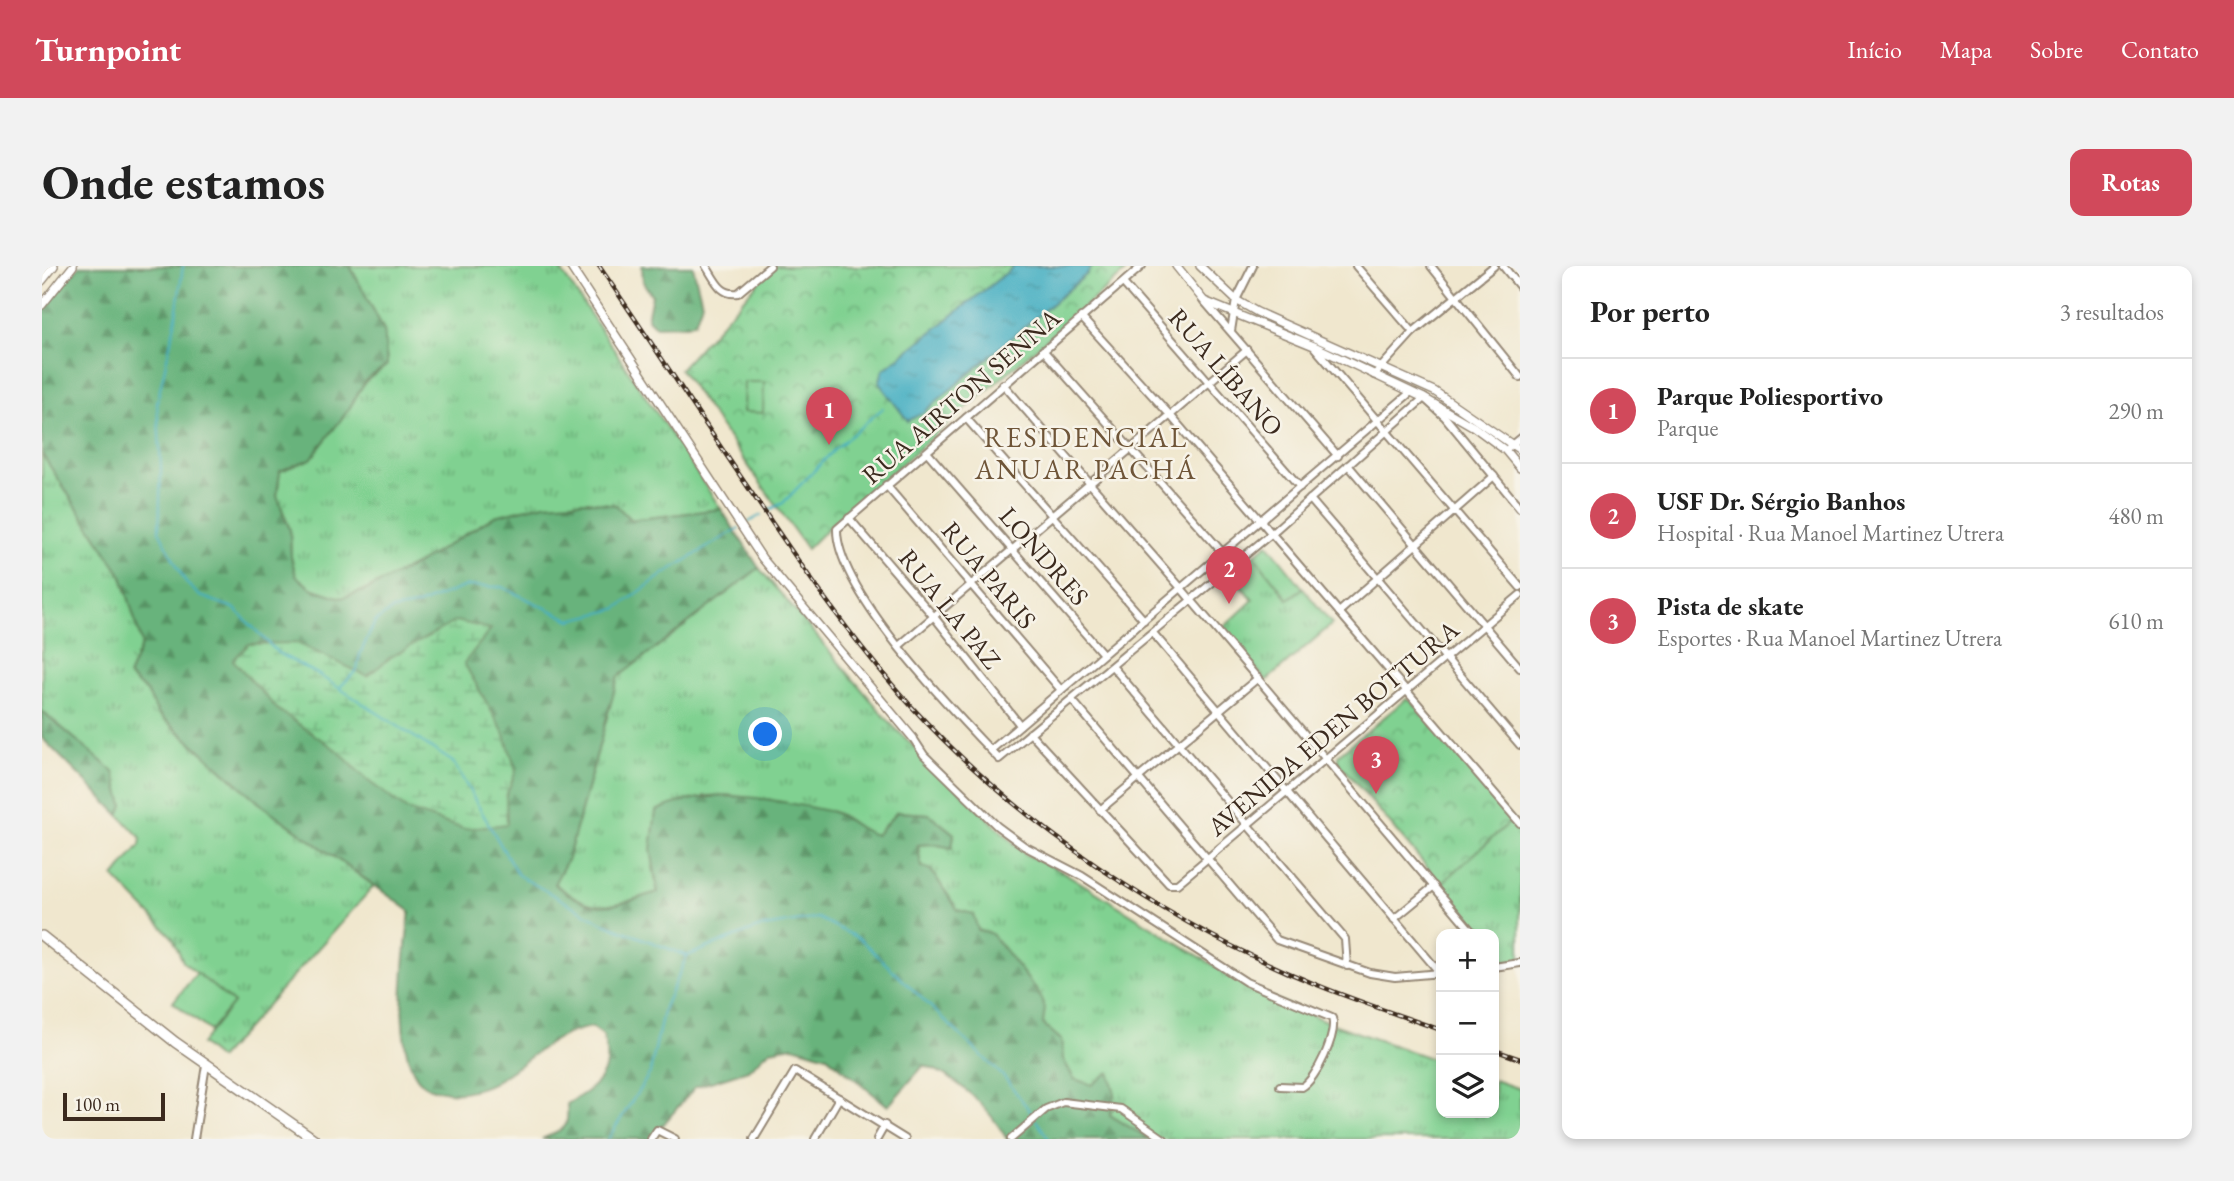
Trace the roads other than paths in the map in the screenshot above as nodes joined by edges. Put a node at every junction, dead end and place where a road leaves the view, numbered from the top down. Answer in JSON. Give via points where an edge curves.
{"nodes":[{"id":1,"x":54,"y":266,"type":"edge"},
{"id":2,"x":73,"y":266,"type":"edge"},
{"id":3,"x":570,"y":266,"type":"edge"},
{"id":4,"x":706,"y":266,"type":"edge"},
{"id":5,"x":770,"y":266,"type":"edge"},
{"id":6,"x":1142,"y":266,"type":"edge"},
{"id":7,"x":1176,"y":266,"type":"edge"},
{"id":8,"x":1200,"y":266,"type":"edge"},
{"id":9,"x":1252,"y":266,"type":"edge"},
{"id":10,"x":1356,"y":266,"type":"edge"},
{"id":11,"x":1431,"y":266,"type":"edge"},
{"id":12,"x":1494,"y":266,"type":"edge"},
{"id":13,"x":1503,"y":266,"type":"edge"},
{"id":14,"x":42,"y":281,"type":"edge"},
{"id":15,"x":1123,"y":283,"type":"junction"},
{"id":16,"x":1520,"y":286,"type":"edge"},
{"id":17,"x":1227,"y":292,"type":"junction"},
{"id":18,"x":1456,"y":297,"type":"junction"},
{"id":19,"x":1204,"y":300,"type":"junction"},
{"id":20,"x":1236,"y":300,"type":"junction"},
{"id":21,"x":42,"y":305,"type":"edge"},
{"id":22,"x":1218,"y":307,"type":"junction"},
{"id":23,"x":1234,"y":313,"type":"junction"},
{"id":24,"x":1082,"y":317,"type":"junction"},
{"id":25,"x":1413,"y":332,"type":"junction"},
{"id":26,"x":1231,"y":333,"type":"junction"},
{"id":27,"x":1314,"y":346,"type":"junction"},
{"id":28,"x":1043,"y":350,"type":"junction"},
{"id":29,"x":1247,"y":350,"type":"junction"},
{"id":30,"x":1379,"y":367,"type":"junction"},
{"id":31,"x":1374,"y":375,"type":"junction"},
{"id":32,"x":1520,"y":377,"type":"edge"},
{"id":33,"x":1209,"y":382,"type":"junction"},
{"id":34,"x":1003,"y":384,"type":"junction"},
{"id":35,"x":1410,"y":392,"type":"junction"},
{"id":36,"x":1424,"y":398,"type":"junction"},
{"id":37,"x":1170,"y":415,"type":"junction"},
{"id":38,"x":966,"y":418,"type":"junction"},
{"id":39,"x":1379,"y":420,"type":"junction"},
{"id":40,"x":1387,"y":433,"type":"junction"},
{"id":41,"x":1517,"y":441,"type":"edge"},
{"id":42,"x":1131,"y":449,"type":"junction"},
{"id":43,"x":1505,"y":450,"type":"junction"},
{"id":44,"x":1520,"y":450,"type":"edge"},
{"id":45,"x":927,"y":452,"type":"junction"},
{"id":46,"x":1338,"y":456,"type":"junction"},
{"id":47,"x":1349,"y":465,"type":"junction"},
{"id":48,"x":1520,"y":468,"type":"edge"},
{"id":49,"x":1494,"y":476,"type":"junction"},
{"id":50,"x":1091,"y":483,"type":"junction"},
{"id":51,"x":886,"y":485,"type":"junction"},
{"id":52,"x":1300,"y":487,"type":"junction"},
{"id":53,"x":1310,"y":499,"type":"junction"},
{"id":54,"x":1520,"y":508,"type":"edge"},
{"id":55,"x":1456,"y":510,"type":"junction"},
{"id":56,"x":1053,"y":515,"type":"junction"},
{"id":57,"x":849,"y":518,"type":"junction"},
{"id":58,"x":1261,"y":520,"type":"junction"},
{"id":59,"x":1272,"y":533,"type":"junction"},
{"id":60,"x":1416,"y":545,"type":"junction"},
{"id":61,"x":1014,"y":549,"type":"junction"},
{"id":62,"x":1223,"y":552,"type":"junction"},
{"id":63,"x":1377,"y":578,"type":"junction"},
{"id":64,"x":974,"y":584,"type":"junction"},
{"id":65,"x":1520,"y":587,"type":"edge"},
{"id":66,"x":1181,"y":588,"type":"junction"},
{"id":67,"x":1520,"y":595,"type":"edge"},
{"id":68,"x":1191,"y":599,"type":"junction"},
{"id":69,"x":1339,"y":612,"type":"junction"},
{"id":70,"x":935,"y":618,"type":"junction"},
{"id":71,"x":1144,"y":620,"type":"junction"},
{"id":72,"x":1484,"y":625,"type":"junction"},
{"id":73,"x":1153,"y":634,"type":"junction"},
{"id":74,"x":900,"y":646,"type":"junction"},
{"id":75,"x":1103,"y":654,"type":"junction"},
{"id":76,"x":1445,"y":658,"type":"junction"},
{"id":77,"x":1112,"y":666,"type":"junction"},
{"id":78,"x":1520,"y":668,"type":"edge"},
{"id":79,"x":1258,"y":678,"type":"junction"},
{"id":80,"x":1060,"y":691,"type":"junction"},
{"id":81,"x":1407,"y":691,"type":"junction"},
{"id":82,"x":1072,"y":700,"type":"junction"},
{"id":83,"x":1219,"y":711,"type":"junction"},
{"id":84,"x":1020,"y":725,"type":"junction"},
{"id":85,"x":1030,"y":733,"type":"junction"},
{"id":86,"x":913,"y":738,"type":"joint"},
{"id":87,"x":1179,"y":745,"type":"junction"},
{"id":88,"x":1520,"y":746,"type":"edge"},
{"id":89,"x":991,"y":750,"type":"junction"},
{"id":90,"x":1326,"y":759,"type":"junction"},
{"id":91,"x":1139,"y":778,"type":"junction"},
{"id":92,"x":1286,"y":792,"type":"junction"},
{"id":93,"x":1100,"y":810,"type":"junction"},
{"id":94,"x":1517,"y":813,"type":"edge"},
{"id":95,"x":1520,"y":823,"type":"edge"},
{"id":96,"x":1248,"y":825,"type":"junction"},
{"id":97,"x":1208,"y":859,"type":"junction"},
{"id":98,"x":1434,"y":886,"type":"junction"},
{"id":99,"x":1394,"y":919,"type":"junction"},
{"id":100,"x":1470,"y":929,"type":"edge"},
{"id":101,"x":42,"y":936,"type":"edge"},
{"id":102,"x":1520,"y":962,"type":"edge"},
{"id":103,"x":1347,"y":966,"type":"junction"},
{"id":104,"x":1499,"y":966,"type":"edge"},
{"id":105,"x":1436,"y":967,"type":"edge"},
{"id":106,"x":1436,"y":973,"type":"edge"},
{"id":107,"x":206,"y":1065,"type":"junction"},
{"id":108,"x":1280,"y":1086,"type":"dead end"},
{"id":109,"x":839,"y":1098,"type":"junction"},
{"id":110,"x":885,"y":1125,"type":"junction"},
{"id":111,"x":194,"y":1139,"type":"edge"},
{"id":112,"x":314,"y":1139,"type":"edge"},
{"id":113,"x":651,"y":1139,"type":"edge"},
{"id":114,"x":675,"y":1139,"type":"edge"},
{"id":115,"x":754,"y":1139,"type":"edge"},
{"id":116,"x":815,"y":1139,"type":"edge"},
{"id":117,"x":877,"y":1139,"type":"edge"},
{"id":118,"x":905,"y":1139,"type":"edge"},
{"id":119,"x":1011,"y":1139,"type":"edge"},
{"id":120,"x":1164,"y":1139,"type":"edge"}],
"edges":[{"from":1,"to":14,"type":"street"},
{"from":2,"to":21,"type":"street"},
{"from":3,"to":86,"type":"street","via":[[762,558]]},
{"from":4,"to":5,"type":"street","via":[[726,293],[738,292]]},
{"from":6,"to":15,"type":"street","name":"RUA AIRTON SENNA"},
{"from":7,"to":19,"type":"street"},
{"from":8,"to":17,"type":"street"},
{"from":9,"to":20,"type":"street"},
{"from":10,"to":25,"type":"street"},
{"from":11,"to":18,"type":"street"},
{"from":12,"to":18,"type":"street"},
{"from":13,"to":16,"type":"street"},
{"from":15,"to":24,"type":"street","name":"RUA AIRTON SENNA"},
{"from":15,"to":33,"type":"street","name":"RUA LÍBANO"},
{"from":17,"to":20,"type":"street"},
{"from":17,"to":22,"type":"street","via":[[1227,305]]},
{"from":18,"to":25,"type":"street"},
{"from":18,"to":32,"type":"street"},
{"from":19,"to":22,"type":"street"},
{"from":19,"to":26,"type":"street"},
{"from":20,"to":23,"type":"street"},
{"from":20,"to":30,"type":"street"},
{"from":22,"to":23,"type":"street"},
{"from":23,"to":26,"type":"street"},
{"from":23,"to":27,"type":"street"},
{"from":24,"to":28,"type":"street","name":"RUA AIRTON SENNA"},
{"from":24,"to":37,"type":"street"},
{"from":25,"to":30,"type":"street"},
{"from":26,"to":29,"type":"street"},
{"from":27,"to":31,"type":"street"},
{"from":27,"to":39,"type":"street"},
{"from":28,"to":34,"type":"street","name":"RUA AIRTON SENNA"},
{"from":28,"to":42,"type":"street"},
{"from":29,"to":33,"type":"street"},
{"from":29,"to":46,"type":"street"},
{"from":30,"to":31,"type":"street"},
{"from":30,"to":41,"type":"street","via":[[1434,391]]},
{"from":31,"to":35,"type":"street"},
{"from":33,"to":37,"type":"street"},
{"from":33,"to":52,"type":"street","name":"RUA LÍBANO"},
{"from":34,"to":38,"type":"street","name":"RUA AIRTON SENNA"},
{"from":34,"to":50,"type":"street"},
{"from":35,"to":36,"type":"street"},
{"from":35,"to":39,"type":"street"},
{"from":36,"to":40,"type":"street"},
{"from":36,"to":43,"type":"street"},
{"from":36,"to":49,"type":"street"},
{"from":37,"to":42,"type":"street"},
{"from":37,"to":58,"type":"street"},
{"from":38,"to":45,"type":"street","name":"RUA AIRTON SENNA"},
{"from":38,"to":56,"type":"street"},
{"from":39,"to":40,"type":"street"},
{"from":39,"to":46,"type":"street"},
{"from":40,"to":47,"type":"street"},
{"from":40,"to":55,"type":"street"},
{"from":41,"to":43,"type":"street"},
{"from":41,"to":44,"type":"street"},
{"from":42,"to":50,"type":"street"},
{"from":42,"to":62,"type":"street"},
{"from":43,"to":48,"type":"street"},
{"from":45,"to":51,"type":"street","name":"RUA AIRTON SENNA"},
{"from":45,"to":61,"type":"street","name":"LONDRES"},
{"from":46,"to":52,"type":"street"},
{"from":47,"to":53,"type":"street"},
{"from":47,"to":60,"type":"street"},
{"from":49,"to":54,"type":"street"},
{"from":49,"to":55,"type":"street"},
{"from":50,"to":56,"type":"street"},
{"from":50,"to":66,"type":"street"},
{"from":51,"to":57,"type":"street","name":"RUA AIRTON SENNA"},
{"from":51,"to":64,"type":"street","name":"RUA PARIS"},
{"from":52,"to":58,"type":"street"},
{"from":53,"to":59,"type":"street"},
{"from":53,"to":63,"type":"street"},
{"from":55,"to":60,"type":"street"},
{"from":55,"to":65,"type":"street"},
{"from":56,"to":61,"type":"street"},
{"from":56,"to":71,"type":"street"},
{"from":57,"to":70,"type":"street","name":"RUA LA PAZ"},
{"from":57,"to":74,"type":"street","name":"RUA AIRTON SENNA","via":[[837,529],[837,545],[857,585]]},
{"from":58,"to":59,"type":"street"},
{"from":58,"to":62,"type":"street"},
{"from":59,"to":68,"type":"street"},
{"from":59,"to":69,"type":"street"},
{"from":60,"to":63,"type":"street"},
{"from":60,"to":72,"type":"street"},
{"from":61,"to":64,"type":"street"},
{"from":61,"to":75,"type":"street","name":"LONDRES"},
{"from":62,"to":66,"type":"street"},
{"from":63,"to":69,"type":"street"},
{"from":63,"to":76,"type":"street"},
{"from":64,"to":70,"type":"street"},
{"from":64,"to":80,"type":"street","name":"RUA PARIS"},
{"from":66,"to":68,"type":"street"},
{"from":66,"to":71,"type":"street"},
{"from":67,"to":72,"type":"street","name":"AVENIDA EDEN BOTTURA"},
{"from":68,"to":73,"type":"street"},
{"from":68,"to":79,"type":"street"},
{"from":69,"to":81,"type":"street"},
{"from":70,"to":74,"type":"street"},
{"from":70,"to":84,"type":"street","name":"RUA LA PAZ"},
{"from":71,"to":75,"type":"street"},
{"from":72,"to":76,"type":"street","name":"AVENIDA EDEN BOTTURA"},
{"from":72,"to":78,"type":"street"},
{"from":73,"to":77,"type":"street"},
{"from":73,"to":83,"type":"street"},
{"from":74,"to":89,"type":"street","via":[[946,704]]},
{"from":75,"to":80,"type":"street"},
{"from":76,"to":81,"type":"street","name":"AVENIDA EDEN BOTTURA"},
{"from":76,"to":88,"type":"street"},
{"from":77,"to":82,"type":"street"},
{"from":77,"to":87,"type":"street"},
{"from":79,"to":83,"type":"street"},
{"from":79,"to":90,"type":"street"},
{"from":80,"to":84,"type":"street"},
{"from":81,"to":90,"type":"street","name":"AVENIDA EDEN BOTTURA"},
{"from":81,"to":94,"type":"street"},
{"from":82,"to":85,"type":"street"},
{"from":82,"to":91,"type":"street"},
{"from":83,"to":87,"type":"street"},
{"from":83,"to":92,"type":"street"},
{"from":84,"to":89,"type":"street"},
{"from":85,"to":89,"type":"street","via":[[999,759]]},
{"from":85,"to":93,"type":"street"},
{"from":86,"to":108,"type":"street","via":[[924,755],[1024,846],[1082,876],[1246,982],[1332,1018],[1333,1031],[1317,1072],[1302,1087]]},
{"from":87,"to":91,"type":"street"},
{"from":87,"to":96,"type":"street"},
{"from":90,"to":92,"type":"street","name":"AVENIDA EDEN BOTTURA"},
{"from":90,"to":98,"type":"street"},
{"from":91,"to":93,"type":"street"},
{"from":91,"to":97,"type":"street"},
{"from":92,"to":96,"type":"street","name":"AVENIDA EDEN BOTTURA"},
{"from":92,"to":99,"type":"street"},
{"from":93,"to":97,"type":"street","name":"AVENIDA EDEN BOTTURA","via":[[1169,884],[1177,884]]},
{"from":94,"to":95,"type":"street"},
{"from":96,"to":97,"type":"street","name":"AVENIDA EDEN BOTTURA"},
{"from":96,"to":103,"type":"street","via":[[1345,939]]},
{"from":97,"to":103,"type":"street","via":[[1277,940]]},
{"from":98,"to":99,"type":"street"},
{"from":98,"to":100,"type":"street"},
{"from":99,"to":105,"type":"street"},
{"from":101,"to":107,"type":"main road"},
{"from":102,"to":104,"type":"street"},
{"from":103,"to":106,"type":"street","via":[[1395,977]]},
{"from":107,"to":111,"type":"street"},
{"from":107,"to":112,"type":"main road"},
{"from":109,"to":110,"type":"street"},
{"from":109,"to":115,"type":"street","via":[[795,1071]]},
{"from":109,"to":116,"type":"street"},
{"from":110,"to":117,"type":"street"},
{"from":110,"to":118,"type":"street"},
{"from":113,"to":114,"type":"street","via":[[657,1129]]},
{"from":119,"to":120,"type":"street","via":[[1038,1115],[1063,1102],[1121,1109]]}]}
